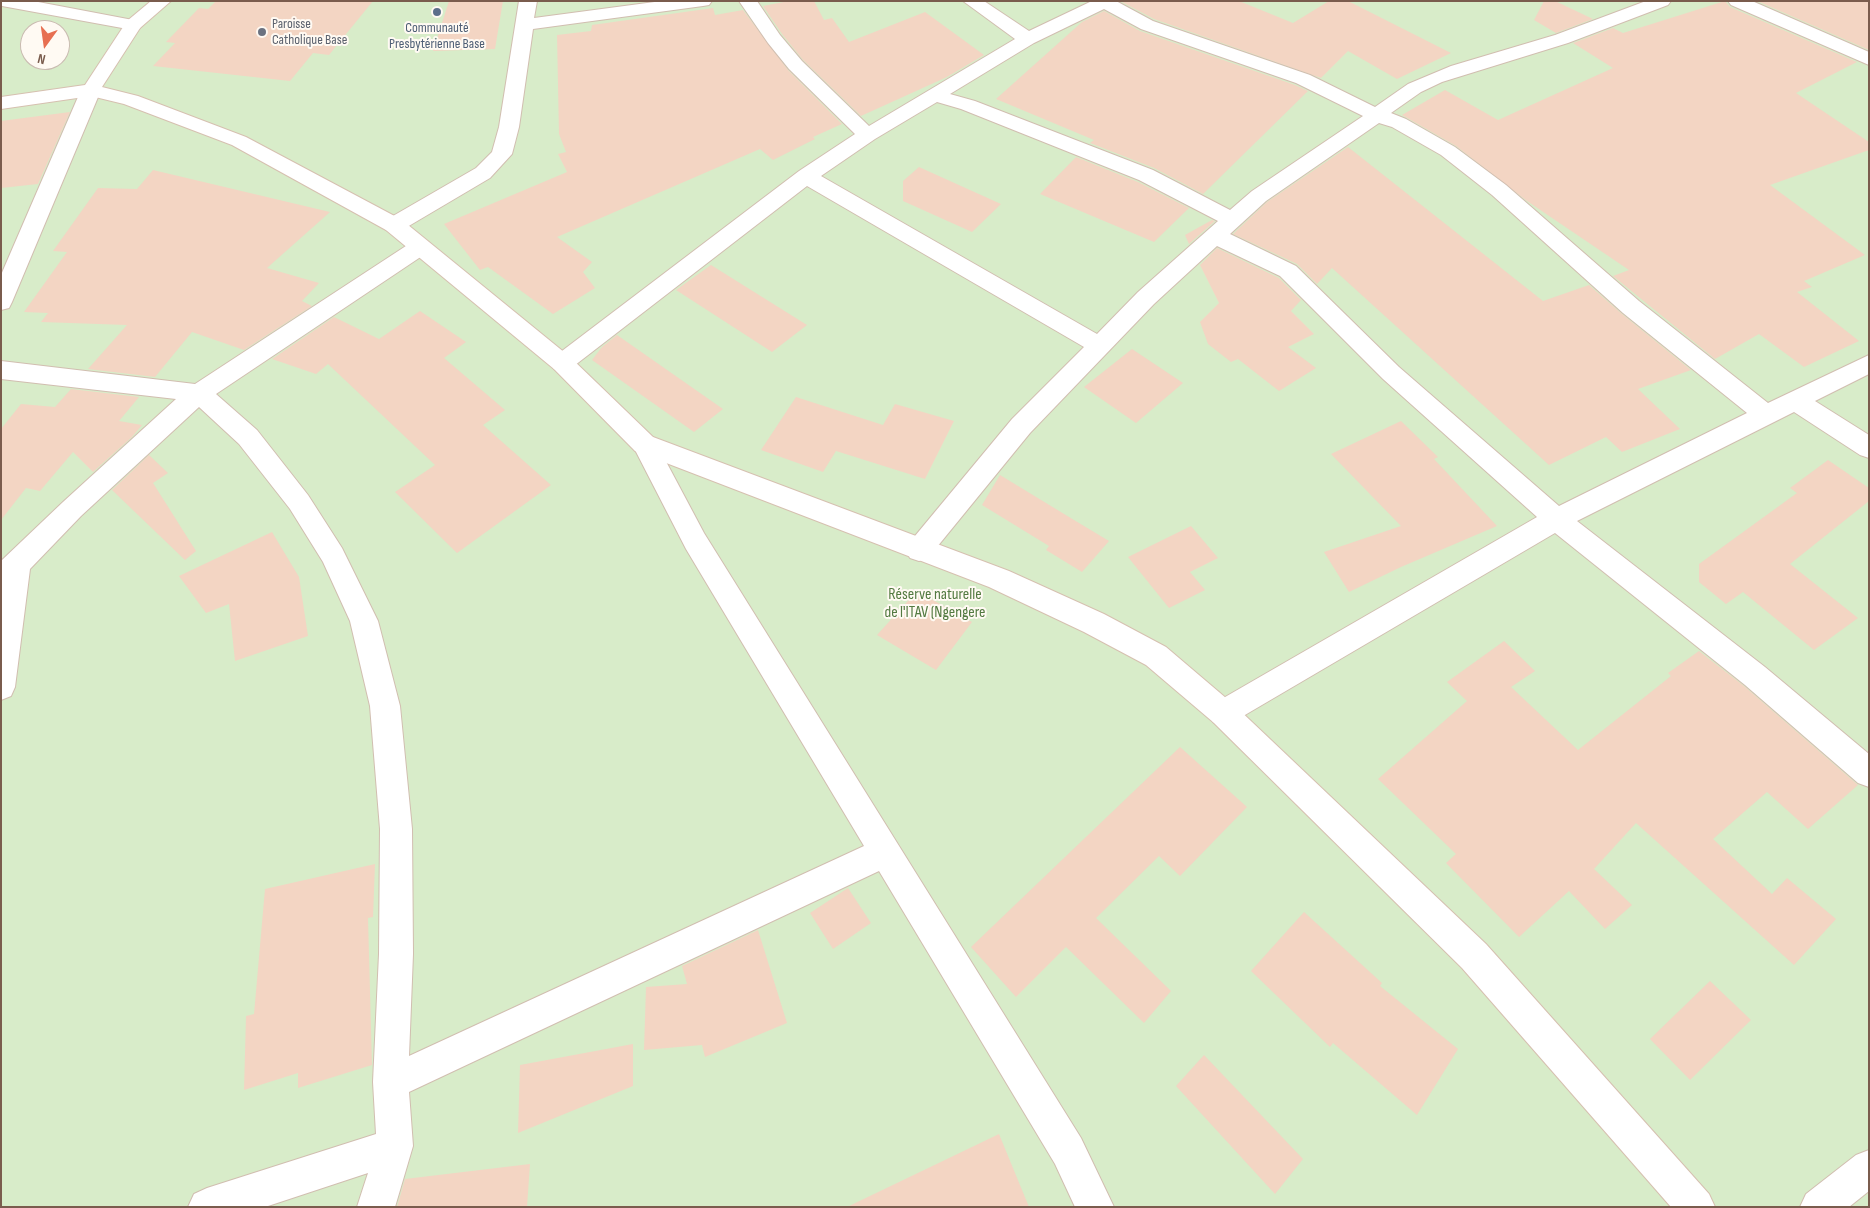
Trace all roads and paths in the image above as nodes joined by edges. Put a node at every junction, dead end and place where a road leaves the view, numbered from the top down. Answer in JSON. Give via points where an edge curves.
{"nodes":[{"id":1,"x":2,"y":1,"type":"edge"},
{"id":2,"x":162,"y":1,"type":"edge"},
{"id":3,"x":528,"y":1,"type":"edge"},
{"id":4,"x":703,"y":1,"type":"edge"},
{"id":5,"x":748,"y":1,"type":"edge"},
{"id":6,"x":972,"y":1,"type":"edge"},
{"id":7,"x":1662,"y":1,"type":"edge"},
{"id":8,"x":1737,"y":1,"type":"edge"},
{"id":9,"x":1106,"y":2,"type":"edge"},
{"id":10,"x":525,"y":24,"type":"junction"},
{"id":11,"x":133,"y":25,"type":"junction"},
{"id":12,"x":1028,"y":39,"type":"junction"},
{"id":13,"x":1869,"y":60,"type":"edge"},
{"id":14,"x":91,"y":90,"type":"junction"},
{"id":15,"x":934,"y":95,"type":"junction"},
{"id":16,"x":1,"y":103,"type":"edge"},
{"id":17,"x":1377,"y":115,"type":"junction"},
{"id":18,"x":868,"y":135,"type":"junction"},
{"id":19,"x":806,"y":176,"type":"junction"},
{"id":20,"x":1232,"y":220,"type":"junction"},
{"id":21,"x":394,"y":225,"type":"junction"},
{"id":22,"x":1214,"y":235,"type":"junction"},
{"id":23,"x":420,"y":247,"type":"junction"},
{"id":24,"x":1,"y":302,"type":"edge"},
{"id":25,"x":1100,"y":346,"type":"junction"},
{"id":26,"x":562,"y":363,"type":"junction"},
{"id":27,"x":1869,"y":364,"type":"edge"},
{"id":28,"x":1,"y":370,"type":"edge"},
{"id":29,"x":198,"y":394,"type":"junction"},
{"id":30,"x":1795,"y":400,"type":"junction"},
{"id":31,"x":1766,"y":414,"type":"junction"},
{"id":32,"x":644,"y":444,"type":"junction"},
{"id":33,"x":1869,"y":448,"type":"edge"},
{"id":34,"x":1556,"y":518,"type":"junction"},
{"id":35,"x":919,"y":550,"type":"junction"},
{"id":36,"x":6,"y":564,"type":"edge"},
{"id":37,"x":1,"y":688,"type":"edge"},
{"id":38,"x":1223,"y":713,"type":"junction"},
{"id":39,"x":1869,"y":773,"type":"edge"},
{"id":40,"x":884,"y":852,"type":"junction"},
{"id":41,"x":391,"y":1082,"type":"junction"},
{"id":42,"x":395,"y":1146,"type":"junction"},
{"id":43,"x":1869,"y":1168,"type":"edge"},
{"id":44,"x":1690,"y":1205,"type":"edge"},
{"id":45,"x":207,"y":1207,"type":"edge"},
{"id":46,"x":376,"y":1207,"type":"edge"},
{"id":47,"x":1095,"y":1207,"type":"edge"},
{"id":48,"x":1819,"y":1207,"type":"edge"}],
"edges":[{"from":1,"to":11,"type":"street"},
{"from":2,"to":11,"type":"street"},
{"from":3,"to":10,"type":"street"},
{"from":4,"to":10,"type":"street"},
{"from":5,"to":18,"type":"street","via":[[814,86]]},
{"from":6,"to":12,"type":"street"},
{"from":7,"to":17,"type":"street","via":[[1549,44],[1444,74],[1391,101]]},
{"from":8,"to":13,"type":"street"},
{"from":9,"to":12,"type":"street"},
{"from":9,"to":17,"type":"street","via":[[1147,25],[1303,79]]},
{"from":10,"to":21,"type":"street","via":[[502,154],[483,173]]},
{"from":11,"to":14,"type":"street"},
{"from":12,"to":15,"type":"street"},
{"from":14,"to":16,"type":"street"},
{"from":14,"to":21,"type":"street","via":[[131,100],[239,141]]},
{"from":14,"to":24,"type":"street"},
{"from":15,"to":18,"type":"street"},
{"from":15,"to":20,"type":"street","via":[[968,105],[1146,175]]},
{"from":17,"to":20,"type":"street","via":[[1260,196]]},
{"from":17,"to":31,"type":"street","via":[[1399,123],[1448,150],[1499,190],[1631,307]]},
{"from":18,"to":19,"type":"street"},
{"from":19,"to":25,"type":"street"},
{"from":19,"to":26,"type":"street"},
{"from":20,"to":22,"type":"street"},
{"from":21,"to":23,"type":"street"},
{"from":22,"to":25,"type":"street"},
{"from":22,"to":34,"type":"street","via":[[1288,271],[1391,372]]},
{"from":23,"to":26,"type":"street"},
{"from":23,"to":29,"type":"street"},
{"from":25,"to":35,"type":"street","via":[[1021,426]]},
{"from":26,"to":32,"type":"street"},
{"from":27,"to":30,"type":"street"},
{"from":28,"to":29,"type":"street"},
{"from":29,"to":36,"type":"street","via":[[72,509]]},
{"from":29,"to":41,"type":"street","via":[[248,437],[299,502],[333,556],[364,621],[385,706],[396,829]]},
{"from":30,"to":31,"type":"street"},
{"from":30,"to":33,"type":"street"},
{"from":31,"to":34,"type":"street"},
{"from":32,"to":35,"type":"street"},
{"from":32,"to":40,"type":"street","via":[[695,542]]},
{"from":34,"to":38,"type":"street"},
{"from":34,"to":39,"type":"street","via":[[1755,676]]},
{"from":35,"to":38,"type":"street","via":[[999,579],[1156,656]]},
{"from":36,"to":37,"type":"street"},
{"from":38,"to":44,"type":"street","via":[[1474,956]]},
{"from":40,"to":41,"type":"street"},
{"from":40,"to":47,"type":"street","via":[[1068,1151]]},
{"from":41,"to":42,"type":"street"},
{"from":42,"to":45,"type":"street"},
{"from":42,"to":46,"type":"street"},
{"from":43,"to":48,"type":"street"}]}
